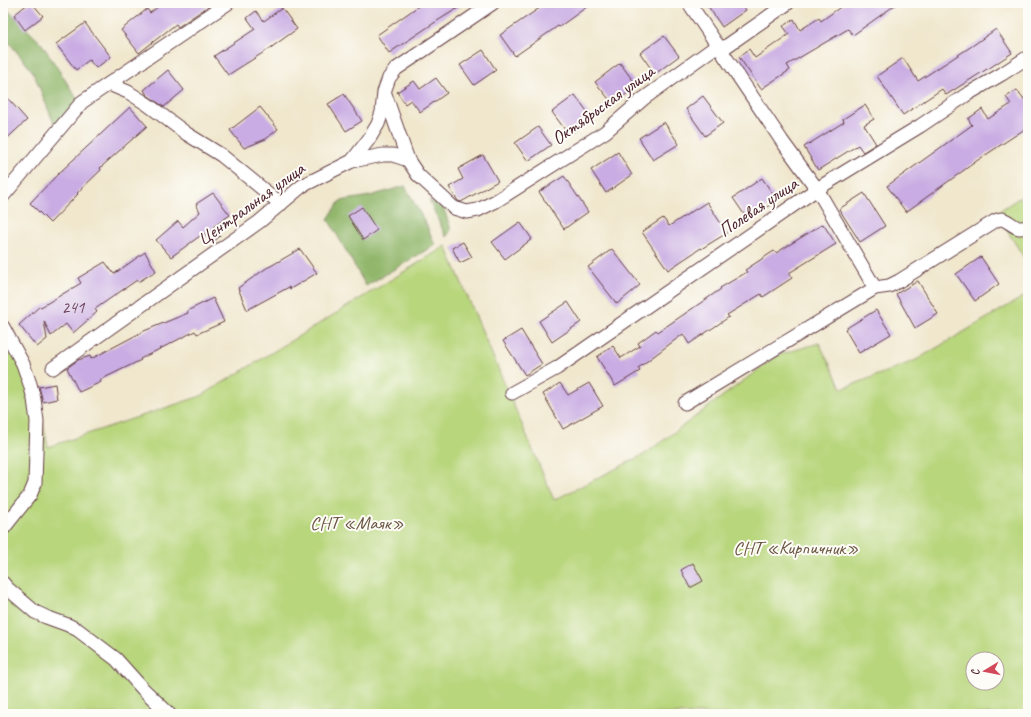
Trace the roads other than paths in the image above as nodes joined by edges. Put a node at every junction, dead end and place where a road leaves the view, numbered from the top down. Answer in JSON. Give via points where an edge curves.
{"nodes":[{"id":1,"x":228,"y":3,"type":"edge"},
{"id":2,"x":492,"y":3,"type":"edge"},
{"id":3,"x":689,"y":3,"type":"edge"},
{"id":4,"x":788,"y":3,"type":"edge"},
{"id":5,"x":719,"y":47,"type":"junction"},
{"id":6,"x":1028,"y":57,"type":"edge"},
{"id":7,"x":109,"y":84,"type":"junction"},
{"id":8,"x":384,"y":92,"type":"junction"},
{"id":9,"x":408,"y":160,"type":"junction"},
{"id":10,"x":352,"y":161,"type":"junction"},
{"id":11,"x":817,"y":189,"type":"junction"},
{"id":12,"x":3,"y":196,"type":"edge"},
{"id":13,"x":281,"y":204,"type":"junction"},
{"id":14,"x":1028,"y":226,"type":"edge"},
{"id":15,"x":875,"y":288,"type":"junction"},
{"id":16,"x":3,"y":327,"type":"edge"},
{"id":17,"x":53,"y":368,"type":"dead end"},
{"id":18,"x":512,"y":393,"type":"dead end"},
{"id":19,"x":686,"y":403,"type":"dead end"},
{"id":20,"x":3,"y":529,"type":"edge"},
{"id":21,"x":3,"y":583,"type":"edge"},
{"id":22,"x":169,"y":714,"type":"edge"}],
"edges":[{"from":1,"to":7,"type":"street"},
{"from":2,"to":8,"type":"street","name":"Центральная улица","via":[[396,69],[389,78]]},
{"from":3,"to":5,"type":"street"},
{"from":4,"to":5,"type":"street","name":"Октябрьская улица"},
{"from":5,"to":9,"type":"street","name":"Октябрьская улица","via":[[643,99],[605,132],[478,210],[466,212],[454,208],[418,175]]},
{"from":5,"to":11,"type":"street"},
{"from":6,"to":11,"type":"street","name":"Полевая улица"},
{"from":7,"to":12,"type":"street","via":[[82,102]]},
{"from":7,"to":13,"type":"street","via":[[147,104],[187,134],[221,155]]},
{"from":8,"to":9,"type":"street"},
{"from":8,"to":10,"type":"street","name":"Центральная улица","via":[[378,124]]},
{"from":9,"to":10,"type":"street","via":[[383,155]]},
{"from":10,"to":13,"type":"street","name":"Центральная улица","via":[[302,186]]},
{"from":11,"to":15,"type":"street"},
{"from":11,"to":18,"type":"street","name":"Полевая улица","via":[[557,368]]},
{"from":13,"to":17,"type":"street","name":"Центральная улица"},
{"from":14,"to":15,"type":"street","via":[[1018,228],[1001,219],[995,221],[899,282]]},
{"from":15,"to":19,"type":"street"},
{"from":16,"to":20,"type":"street","via":[[23,364],[34,399],[37,421],[35,483],[30,495]]},
{"from":21,"to":22,"type":"street","via":[[35,612],[68,624],[116,659]]}]}
